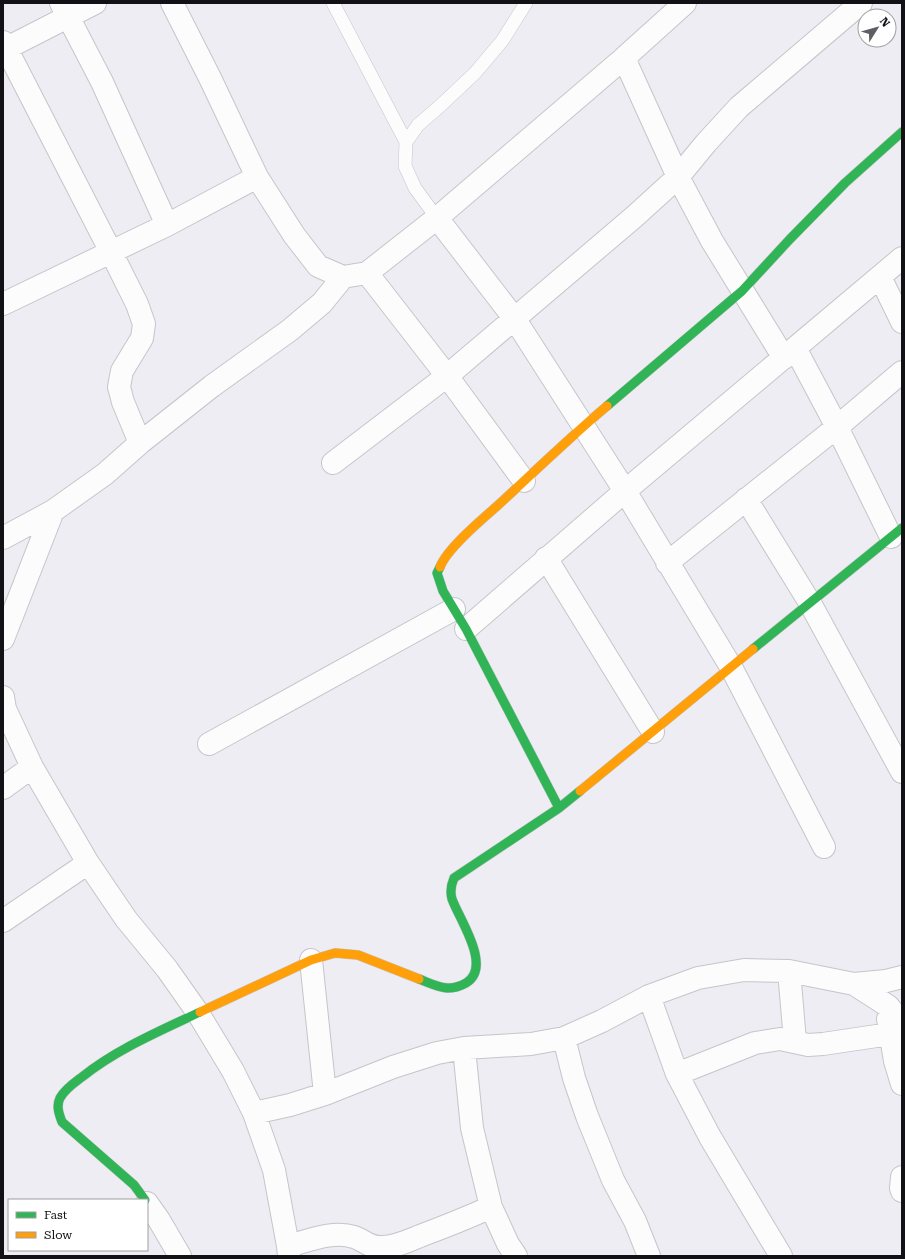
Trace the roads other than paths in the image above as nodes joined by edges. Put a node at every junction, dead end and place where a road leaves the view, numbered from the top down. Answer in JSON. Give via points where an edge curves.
{"nodes":[{"id":1,"x":95,"y":3,"type":"edge"},
{"id":2,"x":172,"y":3,"type":"edge"},
{"id":3,"x":333,"y":3,"type":"edge"},
{"id":4,"x":526,"y":3,"type":"edge"},
{"id":5,"x":686,"y":3,"type":"edge"},
{"id":6,"x":860,"y":3,"type":"edge"},
{"id":7,"x":65,"y":10,"type":"edge"},
{"id":8,"x":4,"y":47,"type":"edge"},
{"id":9,"x":624,"y":58,"type":"junction"},
{"id":10,"x":902,"y":132,"type":"edge"},
{"id":11,"x":406,"y":142,"type":"junction"},
{"id":12,"x":257,"y":177,"type":"junction"},
{"id":13,"x":678,"y":177,"type":"junction"},
{"id":14,"x":437,"y":218,"type":"junction"},
{"id":15,"x":167,"y":225,"type":"junction"},
{"id":16,"x":111,"y":252,"type":"junction"},
{"id":17,"x":902,"y":258,"type":"edge"},
{"id":18,"x":366,"y":272,"type":"junction"},
{"id":19,"x":343,"y":277,"type":"junction"},
{"id":20,"x":880,"y":277,"type":"junction"},
{"id":21,"x":742,"y":291,"type":"junction"},
{"id":22,"x":3,"y":304,"type":"edge"},
{"id":23,"x":514,"y":318,"type":"junction"},
{"id":24,"x":902,"y":322,"type":"edge"},
{"id":25,"x":789,"y":353,"type":"junction"},
{"id":26,"x":902,"y":372,"type":"edge"},
{"id":27,"x":447,"y":376,"type":"junction"},
{"id":28,"x":583,"y":426,"type":"junction"},
{"id":29,"x":837,"y":427,"type":"junction"},
{"id":30,"x":140,"y":443,"type":"junction"},
{"id":31,"x":333,"y":463,"type":"dead end"},
{"id":32,"x":524,"y":481,"type":"junction"},
{"id":33,"x":625,"y":491,"type":"junction"},
{"id":34,"x":746,"y":499,"type":"junction"},
{"id":35,"x":54,"y":511,"type":"junction"},
{"id":36,"x":896,"y":532,"type":"edge"},
{"id":37,"x":3,"y":538,"type":"edge"},
{"id":38,"x":546,"y":558,"type":"junction"},
{"id":39,"x":667,"y":563,"type":"junction"},
{"id":40,"x":810,"y":603,"type":"junction"},
{"id":41,"x":454,"y":610,"type":"junction"},
{"id":42,"x":466,"y":629,"type":"junction"},
{"id":43,"x":3,"y":639,"type":"edge"},
{"id":44,"x":731,"y":668,"type":"junction"},
{"id":45,"x":3,"y":697,"type":"edge"},
{"id":46,"x":652,"y":732,"type":"junction"},
{"id":47,"x":209,"y":744,"type":"dead end"},
{"id":48,"x":32,"y":767,"type":"junction"},
{"id":49,"x":902,"y":772,"type":"edge"},
{"id":50,"x":3,"y":788,"type":"edge"},
{"id":51,"x":559,"y":808,"type":"junction"},
{"id":52,"x":824,"y":847,"type":"dead end"},
{"id":53,"x":88,"y":863,"type":"junction"},
{"id":54,"x":3,"y":922,"type":"edge"},
{"id":55,"x":311,"y":960,"type":"junction"},
{"id":56,"x":789,"y":971,"type":"junction"},
{"id":57,"x":902,"y":977,"type":"edge"},
{"id":58,"x":854,"y":984,"type":"junction"},
{"id":59,"x":649,"y":996,"type":"junction"},
{"id":60,"x":198,"y":1013,"type":"junction"},
{"id":61,"x":896,"y":1029,"type":"edge"},
{"id":62,"x":564,"y":1038,"type":"junction"},
{"id":63,"x":795,"y":1041,"type":"junction"},
{"id":64,"x":464,"y":1048,"type":"junction"},
{"id":65,"x":677,"y":1074,"type":"junction"},
{"id":66,"x":902,"y":1084,"type":"edge"},
{"id":67,"x":325,"y":1094,"type":"junction"},
{"id":68,"x":254,"y":1113,"type":"junction"},
{"id":69,"x":902,"y":1177,"type":"edge"},
{"id":70,"x":902,"y":1190,"type":"edge"},
{"id":71,"x":144,"y":1199,"type":"edge"},
{"id":72,"x":148,"y":1204,"type":"edge"},
{"id":73,"x":490,"y":1207,"type":"junction"},
{"id":74,"x":288,"y":1251,"type":"edge"},
{"id":75,"x":390,"y":1251,"type":"edge"},
{"id":76,"x":180,"y":1256,"type":"edge"},
{"id":77,"x":516,"y":1256,"type":"edge"},
{"id":78,"x":649,"y":1256,"type":"edge"},
{"id":79,"x":781,"y":1256,"type":"edge"}],
"edges":[{"from":1,"to":7,"type":"street"},
{"from":2,"to":12,"type":"street"},
{"from":3,"to":11,"type":"lane"},
{"from":4,"to":11,"type":"lane","via":[[502,41],[475,73],[418,125]]},
{"from":5,"to":9,"type":"street"},
{"from":6,"to":13,"type":"street","via":[[739,107]]},
{"from":7,"to":8,"type":"street"},
{"from":7,"to":15,"type":"street","via":[[102,82]]},
{"from":8,"to":16,"type":"street"},
{"from":9,"to":13,"type":"street"},
{"from":9,"to":14,"type":"street"},
{"from":10,"to":21,"type":"street","via":[[845,183]]},
{"from":11,"to":14,"type":"lane","via":[[406,166],[415,188]]},
{"from":12,"to":15,"type":"street"},
{"from":12,"to":19,"type":"street","via":[[294,235],[318,266]]},
{"from":13,"to":21,"type":"street"},
{"from":13,"to":23,"type":"street","via":[[634,218]]},
{"from":14,"to":18,"type":"street"},
{"from":14,"to":23,"type":"street"},
{"from":15,"to":16,"type":"street"},
{"from":16,"to":22,"type":"street"},
{"from":16,"to":30,"type":"street","via":[[144,324],[142,338],[122,371],[119,388]]},
{"from":17,"to":20,"type":"street"},
{"from":18,"to":19,"type":"street"},
{"from":18,"to":27,"type":"street"},
{"from":19,"to":30,"type":"street","via":[[322,303],[290,330],[212,386]]},
{"from":20,"to":24,"type":"street"},
{"from":20,"to":25,"type":"street"},
{"from":21,"to":25,"type":"street"},
{"from":21,"to":28,"type":"street"},
{"from":23,"to":27,"type":"street"},
{"from":23,"to":28,"type":"street"},
{"from":25,"to":29,"type":"street"},
{"from":25,"to":33,"type":"street"},
{"from":26,"to":29,"type":"street"},
{"from":27,"to":31,"type":"street"},
{"from":27,"to":32,"type":"street"},
{"from":28,"to":32,"type":"street"},
{"from":28,"to":33,"type":"street"},
{"from":29,"to":34,"type":"street"},
{"from":29,"to":36,"type":"street"},
{"from":30,"to":35,"type":"street","via":[[105,474]]},
{"from":32,"to":41,"type":"street","via":[[442,559],[438,573],[443,591]]},
{"from":33,"to":38,"type":"street"},
{"from":33,"to":39,"type":"street"},
{"from":34,"to":39,"type":"street"},
{"from":34,"to":40,"type":"street"},
{"from":35,"to":37,"type":"street"},
{"from":35,"to":43,"type":"street"},
{"from":36,"to":40,"type":"street"},
{"from":38,"to":42,"type":"street"},
{"from":38,"to":46,"type":"street"},
{"from":39,"to":44,"type":"street"},
{"from":40,"to":44,"type":"street"},
{"from":40,"to":49,"type":"street"},
{"from":41,"to":42,"type":"street"},
{"from":41,"to":47,"type":"street"},
{"from":42,"to":51,"type":"street"},
{"from":44,"to":46,"type":"street"},
{"from":44,"to":52,"type":"street"},
{"from":45,"to":48,"type":"street","via":[[5,709]]},
{"from":46,"to":51,"type":"street"},
{"from":48,"to":50,"type":"street"},
{"from":48,"to":53,"type":"street"},
{"from":51,"to":55,"type":"street","via":[[454,878],[451,885],[452,898],[477,960],[476,972],[468,982],[454,989],[439,987],[358,955],[335,953]]},
{"from":53,"to":54,"type":"street"},
{"from":53,"to":60,"type":"street","via":[[126,919],[168,969]]},
{"from":55,"to":60,"type":"street"},
{"from":55,"to":67,"type":"street"},
{"from":56,"to":58,"type":"street"},
{"from":56,"to":59,"type":"street","via":[[744,970],[698,978]]},
{"from":56,"to":63,"type":"street"},
{"from":57,"to":58,"type":"street"},
{"from":58,"to":61,"type":"street","via":[[885,1004]]},
{"from":59,"to":62,"type":"street"},
{"from":59,"to":65,"type":"street"},
{"from":60,"to":68,"type":"street","via":[[233,1071]]},
{"from":60,"to":71,"type":"street","via":[[95,1066],[70,1086],[60,1099],[58,1110],[62,1122],[134,1185]]},
{"from":61,"to":63,"type":"street","via":[[823,1044],[808,1045]]},
{"from":61,"to":66,"type":"street","via":[[895,1061]]},
{"from":62,"to":64,"type":"street","via":[[531,1044]]},
{"from":62,"to":78,"type":"street","via":[[587,1116],[613,1180],[635,1221]]},
{"from":63,"to":65,"type":"street","via":[[780,1039],[755,1042]]},
{"from":64,"to":67,"type":"street","via":[[437,1053]]},
{"from":64,"to":73,"type":"street","via":[[472,1128]]},
{"from":65,"to":79,"type":"street","via":[[710,1137]]},
{"from":67,"to":68,"type":"street"},
{"from":68,"to":74,"type":"street","via":[[274,1170]]},
{"from":69,"to":70,"type":"street"},
{"from":72,"to":76,"type":"street"},
{"from":73,"to":75,"type":"street","via":[[397,1245]]},
{"from":73,"to":77,"type":"street"},
{"from":74,"to":75,"type":"street","via":[[325,1237],[342,1235],[355,1237],[368,1245]]}]}
